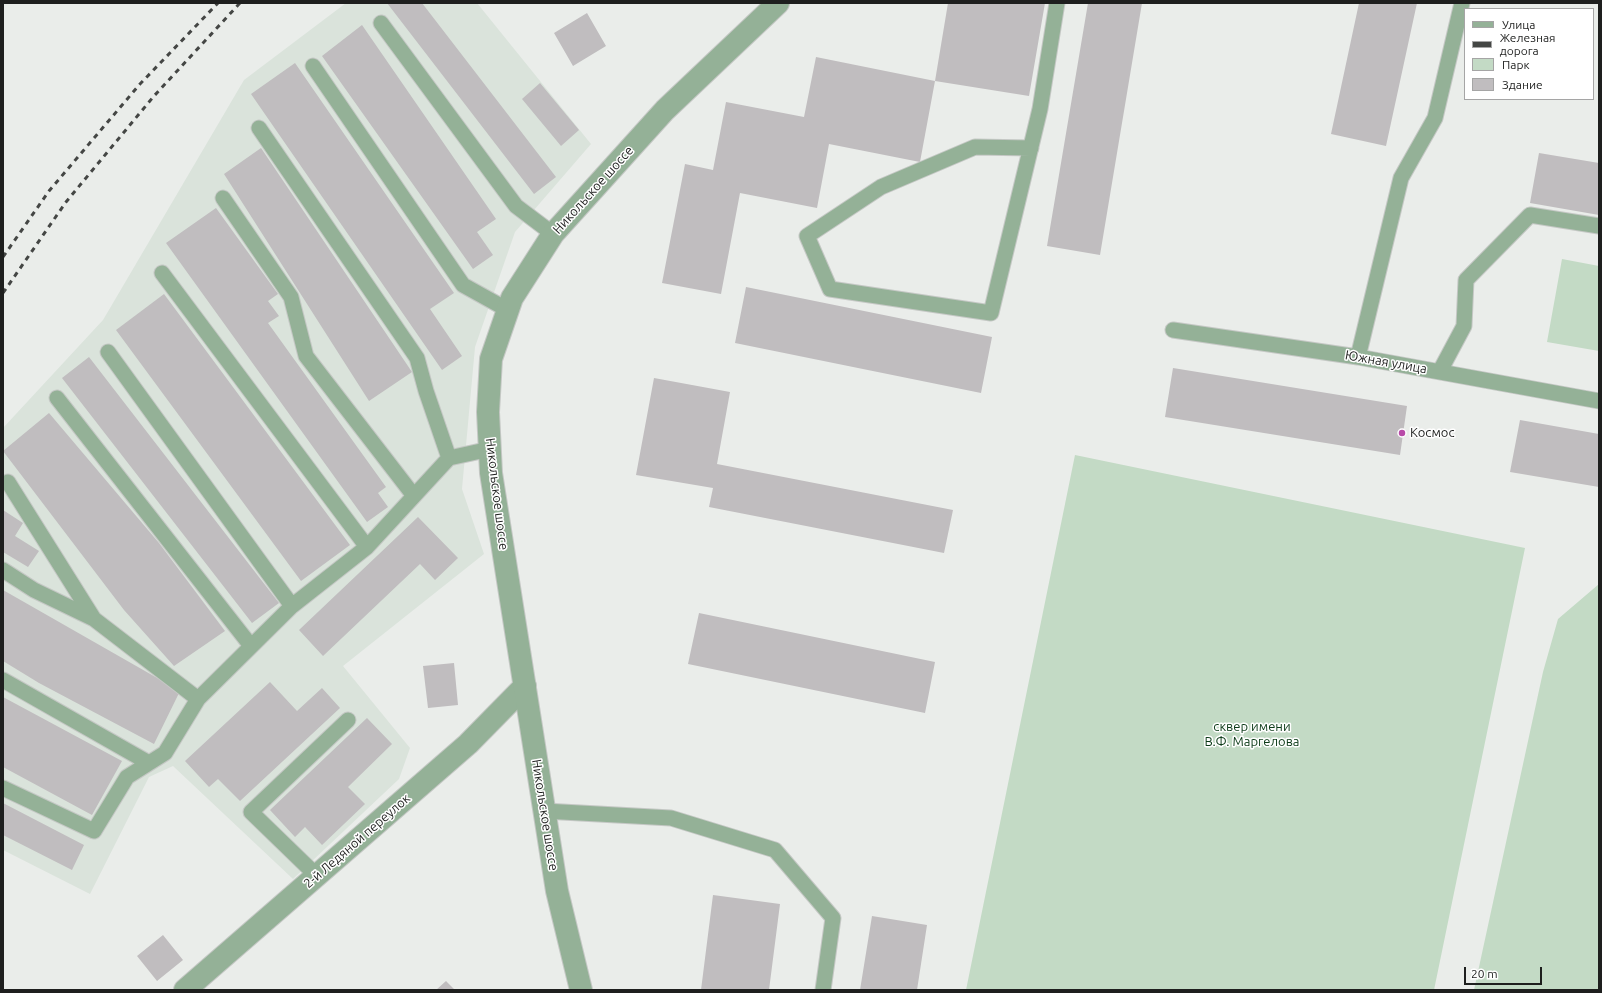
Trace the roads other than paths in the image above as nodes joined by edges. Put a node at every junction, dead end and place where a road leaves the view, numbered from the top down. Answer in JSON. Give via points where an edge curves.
{"nodes":[{"id":1,"x":778,"y":3,"type":"edge"},
{"id":2,"x":1057,"y":3,"type":"edge"},
{"id":3,"x":1462,"y":3,"type":"edge"},
{"id":4,"x":381,"y":23,"type":"dead end"},
{"id":5,"x":313,"y":66,"type":"dead end"},
{"id":6,"x":259,"y":128,"type":"dead end"},
{"id":7,"x":1031,"y":148,"type":"junction"},
{"id":8,"x":223,"y":198,"type":"dead end"},
{"id":9,"x":1599,"y":226,"type":"edge"},
{"id":10,"x":553,"y":234,"type":"junction"},
{"id":11,"x":162,"y":273,"type":"dead end"},
{"id":12,"x":508,"y":310,"type":"junction"},
{"id":13,"x":1173,"y":330,"type":"dead end"},
{"id":14,"x":108,"y":352,"type":"dead end"},
{"id":15,"x":1358,"y":357,"type":"junction"},
{"id":16,"x":1440,"y":371,"type":"junction"},
{"id":17,"x":57,"y":398,"type":"dead end"},
{"id":18,"x":1599,"y":401,"type":"edge"},
{"id":19,"x":490,"y":449,"type":"junction"},
{"id":20,"x":449,"y":458,"type":"junction"},
{"id":21,"x":8,"y":482,"type":"dead end"},
{"id":22,"x":414,"y":496,"type":"junction"},
{"id":23,"x":367,"y":547,"type":"junction"},
{"id":24,"x":3,"y":570,"type":"edge"},
{"id":25,"x":292,"y":606,"type":"junction"},
{"id":26,"x":94,"y":619,"type":"junction"},
{"id":27,"x":251,"y":646,"type":"junction"},
{"id":28,"x":3,"y":680,"type":"edge"},
{"id":29,"x":525,"y":686,"type":"junction"},
{"id":30,"x":198,"y":699,"type":"junction"},
{"id":31,"x":348,"y":720,"type":"dead end"},
{"id":32,"x":149,"y":763,"type":"junction"},
{"id":33,"x":3,"y":788,"type":"edge"},
{"id":34,"x":544,"y":811,"type":"junction"},
{"id":35,"x":317,"y":876,"type":"junction"},
{"id":36,"x":186,"y":990,"type":"edge"},
{"id":37,"x":581,"y":990,"type":"edge"},
{"id":38,"x":823,"y":990,"type":"edge"}],
"edges":[{"from":1,"to":10,"type":"street","name":"Никольское шоссе","via":[[665,110]]},
{"from":2,"to":7,"type":"lane"},
{"from":3,"to":15,"type":"lane","via":[[1435,118],[1401,178]]},
{"from":4,"to":10,"type":"lane","via":[[516,206]]},
{"from":5,"to":12,"type":"lane","via":[[463,285]]},
{"from":6,"to":20,"type":"lane","via":[[417,358]]},
{"from":7,"to":7,"type":"lane","via":[[991,313],[830,289],[808,236],[881,187],[975,147]]},
{"from":8,"to":22,"type":"lane","via":[[291,296],[306,356]]},
{"from":9,"to":16,"type":"lane","via":[[1530,215],[1466,280],[1464,326]]},
{"from":10,"to":12,"type":"street","name":"Никольское шоссе","via":[[512,298]]},
{"from":11,"to":23,"type":"lane"},
{"from":12,"to":19,"type":"street","name":"Никольское шоссе","via":[[491,359],[488,412]]},
{"from":13,"to":15,"type":"lane","name":"Южная улица"},
{"from":14,"to":25,"type":"lane"},
{"from":15,"to":16,"type":"lane","name":"Южная улица"},
{"from":16,"to":18,"type":"lane","name":"Южная улица"},
{"from":17,"to":27,"type":"lane"},
{"from":19,"to":20,"type":"lane"},
{"from":19,"to":29,"type":"street","name":"Никольское шоссе","via":[[491,473]]},
{"from":20,"to":22,"type":"lane"},
{"from":21,"to":26,"type":"lane"},
{"from":22,"to":23,"type":"lane"},
{"from":23,"to":25,"type":"lane"},
{"from":24,"to":26,"type":"lane","via":[[34,590]]},
{"from":25,"to":27,"type":"lane"},
{"from":26,"to":30,"type":"lane"},
{"from":27,"to":30,"type":"lane"},
{"from":28,"to":32,"type":"lane"},
{"from":29,"to":34,"type":"street","name":"Никольское шоссе"},
{"from":29,"to":35,"type":"street","name":"2-й Ледяной переулок","via":[[468,744]]},
{"from":30,"to":32,"type":"lane","via":[[165,753]]},
{"from":31,"to":35,"type":"lane","via":[[251,812]]},
{"from":32,"to":33,"type":"lane","via":[[127,777],[94,830]]},
{"from":34,"to":37,"type":"street","name":"Никольское шоссе","via":[[557,891]]},
{"from":34,"to":38,"type":"lane","via":[[671,818],[775,850],[833,918]]},
{"from":35,"to":36,"type":"street","name":"2-й Ледяной переулок"}]}
